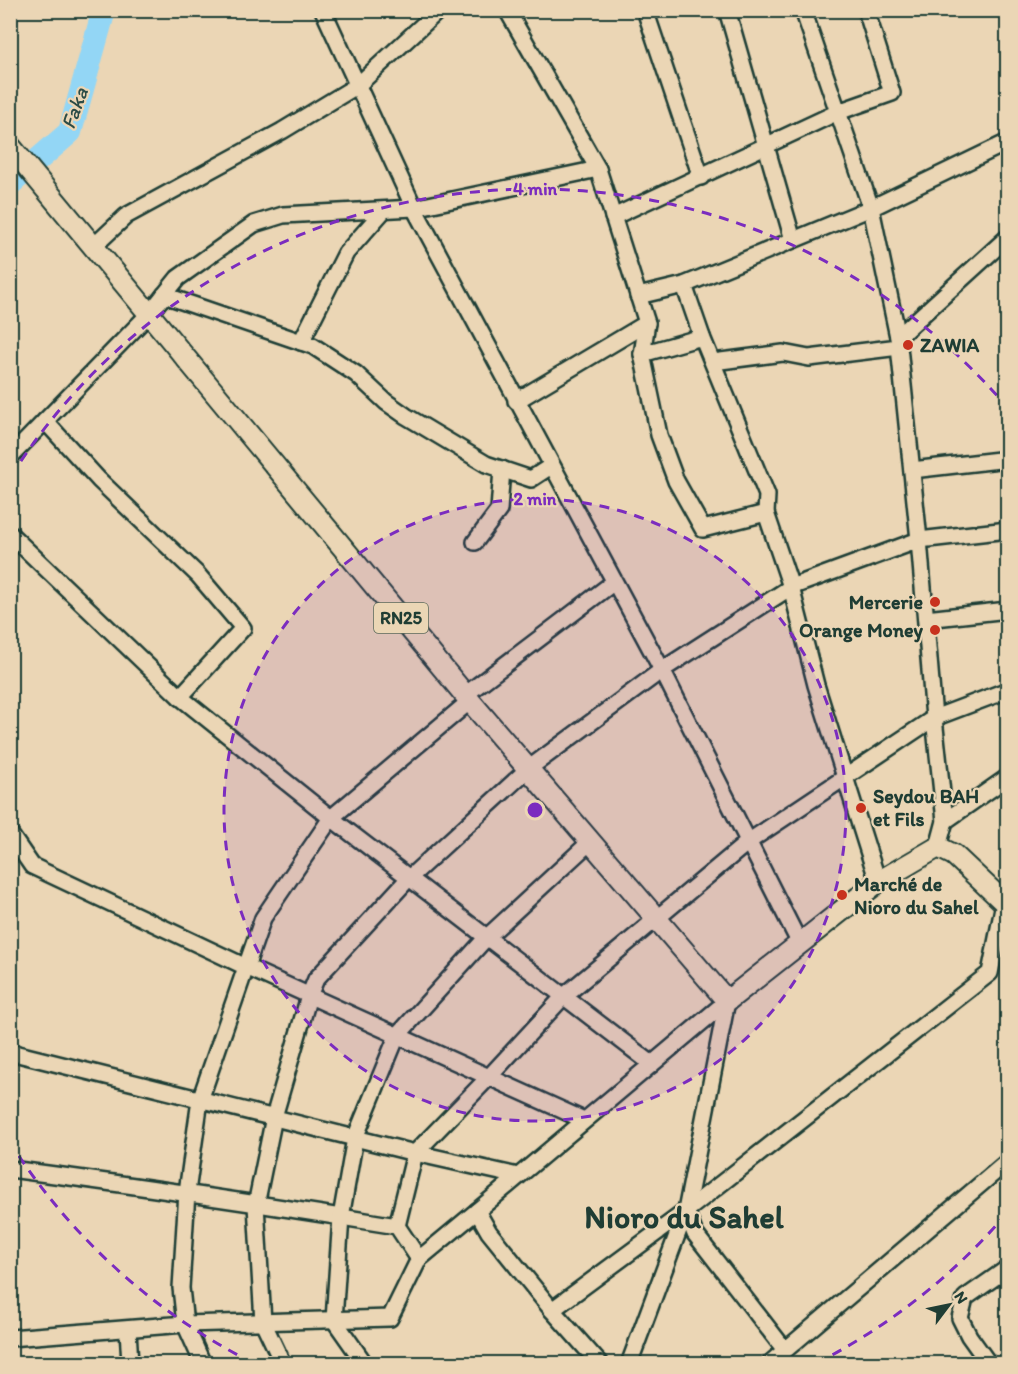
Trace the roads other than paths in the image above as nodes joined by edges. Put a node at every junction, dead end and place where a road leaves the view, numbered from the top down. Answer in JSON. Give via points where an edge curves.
{"nodes":[{"id":1,"x":322,"y":10,"type":"edge"},
{"id":2,"x":439,"y":10,"type":"edge"},
{"id":3,"x":507,"y":10,"type":"edge"},
{"id":4,"x":645,"y":10,"type":"edge"},
{"id":5,"x":727,"y":10,"type":"edge"},
{"id":6,"x":802,"y":10,"type":"edge"},
{"id":7,"x":866,"y":10,"type":"edge"},
{"id":8,"x":358,"y":85,"type":"junction"},
{"id":9,"x":838,"y":112,"type":"junction"},
{"id":10,"x":1008,"y":142,"type":"edge"},
{"id":11,"x":10,"y":146,"type":"edge"},
{"id":12,"x":765,"y":147,"type":"junction"},
{"id":13,"x":598,"y":170,"type":"junction"},
{"id":14,"x":701,"y":177,"type":"junction"},
{"id":15,"x":414,"y":208,"type":"junction"},
{"id":16,"x":871,"y":208,"type":"junction"},
{"id":17,"x":384,"y":210,"type":"junction"},
{"id":18,"x":613,"y":217,"type":"junction"},
{"id":19,"x":1008,"y":237,"type":"edge"},
{"id":20,"x":87,"y":239,"type":"junction"},
{"id":21,"x":793,"y":240,"type":"junction"},
{"id":22,"x":684,"y":285,"type":"junction"},
{"id":23,"x":164,"y":295,"type":"junction"},
{"id":24,"x":638,"y":296,"type":"junction"},
{"id":25,"x":149,"y":314,"type":"junction"},
{"id":26,"x":647,"y":323,"type":"junction"},
{"id":27,"x":702,"y":337,"type":"junction"},
{"id":28,"x":301,"y":342,"type":"junction"},
{"id":29,"x":898,"y":342,"type":"junction"},
{"id":30,"x":642,"y":354,"type":"junction"},
{"id":31,"x":713,"y":362,"type":"junction"},
{"id":32,"x":516,"y":400,"type":"junction"},
{"id":33,"x":45,"y":421,"type":"junction"},
{"id":34,"x":10,"y":456,"type":"edge"},
{"id":35,"x":1008,"y":459,"type":"edge"},
{"id":36,"x":551,"y":466,"type":"junction"},
{"id":37,"x":502,"y":469,"type":"junction"},
{"id":38,"x":912,"y":470,"type":"junction"},
{"id":39,"x":766,"y":513,"type":"junction"},
{"id":40,"x":1008,"y":530,"type":"edge"},
{"id":41,"x":10,"y":534,"type":"edge"},
{"id":42,"x":919,"y":540,"type":"junction"},
{"id":43,"x":475,"y":542,"type":"dead end"},
{"id":44,"x":614,"y":582,"type":"junction"},
{"id":45,"x":791,"y":587,"type":"junction"},
{"id":46,"x":1008,"y":610,"type":"edge"},
{"id":47,"x":926,"y":619,"type":"junction"},
{"id":48,"x":662,"y":670,"type":"junction"},
{"id":49,"x":1008,"y":690,"type":"edge"},
{"id":50,"x":180,"y":697,"type":"junction"},
{"id":51,"x":468,"y":698,"type":"junction"},
{"id":52,"x":934,"y":718,"type":"junction"},
{"id":53,"x":528,"y":769,"type":"junction"},
{"id":54,"x":846,"y":776,"type":"junction"},
{"id":55,"x":1008,"y":777,"type":"edge"},
{"id":56,"x":331,"y":818,"type":"junction"},
{"id":57,"x":945,"y":821,"type":"junction"},
{"id":58,"x":10,"y":834,"type":"edge"},
{"id":59,"x":590,"y":842,"type":"junction"},
{"id":60,"x":748,"y":842,"type":"junction"},
{"id":61,"x":938,"y":847,"type":"junction"},
{"id":62,"x":409,"y":878,"type":"junction"},
{"id":63,"x":878,"y":882,"type":"junction"},
{"id":64,"x":1006,"y":905,"type":"edge"},
{"id":65,"x":657,"y":919,"type":"junction"},
{"id":66,"x":487,"y":937,"type":"junction"},
{"id":67,"x":800,"y":944,"type":"junction"},
{"id":68,"x":244,"y":966,"type":"junction"},
{"id":69,"x":309,"y":996,"type":"junction"},
{"id":70,"x":564,"y":996,"type":"junction"},
{"id":71,"x":727,"y":1001,"type":"junction"},
{"id":72,"x":397,"y":1036,"type":"junction"},
{"id":73,"x":10,"y":1052,"type":"edge"},
{"id":74,"x":652,"y":1064,"type":"junction"},
{"id":75,"x":489,"y":1078,"type":"junction"},
{"id":76,"x":200,"y":1100,"type":"junction"},
{"id":77,"x":274,"y":1117,"type":"junction"},
{"id":78,"x":584,"y":1120,"type":"junction"},
{"id":79,"x":355,"y":1138,"type":"junction"},
{"id":80,"x":415,"y":1153,"type":"junction"},
{"id":81,"x":1008,"y":1161,"type":"edge"},
{"id":82,"x":10,"y":1169,"type":"edge"},
{"id":83,"x":518,"y":1176,"type":"junction"},
{"id":84,"x":186,"y":1192,"type":"junction"},
{"id":85,"x":256,"y":1205,"type":"junction"},
{"id":86,"x":477,"y":1211,"type":"junction"},
{"id":87,"x":686,"y":1211,"type":"junction"},
{"id":88,"x":341,"y":1217,"type":"junction"},
{"id":89,"x":397,"y":1227,"type":"junction"},
{"id":90,"x":419,"y":1259,"type":"junction"},
{"id":91,"x":1008,"y":1268,"type":"edge"},
{"id":92,"x":552,"y":1310,"type":"junction"},
{"id":93,"x":334,"y":1320,"type":"junction"},
{"id":94,"x":262,"y":1322,"type":"junction"},
{"id":95,"x":185,"y":1324,"type":"junction"},
{"id":96,"x":128,"y":1329,"type":"junction"},
{"id":97,"x":10,"y":1338,"type":"edge"},
{"id":98,"x":785,"y":1350,"type":"junction"},
{"id":99,"x":130,"y":1364,"type":"edge"},
{"id":100,"x":203,"y":1364,"type":"edge"},
{"id":101,"x":283,"y":1364,"type":"edge"},
{"id":102,"x":365,"y":1364,"type":"edge"},
{"id":103,"x":600,"y":1364,"type":"edge"},
{"id":104,"x":629,"y":1364,"type":"edge"},
{"id":105,"x":770,"y":1364,"type":"edge"},
{"id":106,"x":989,"y":1364,"type":"edge"}],
"edges":[{"from":1,"to":8,"type":"street"},
{"from":2,"to":8,"type":"street"},
{"from":3,"to":13,"type":"street"},
{"from":4,"to":14,"type":"street"},
{"from":5,"to":12,"type":"street"},
{"from":6,"to":9,"type":"street"},
{"from":7,"to":9,"type":"street","via":[[892,93]]},
{"from":8,"to":15,"type":"street"},
{"from":8,"to":20,"type":"street"},
{"from":9,"to":12,"type":"street"},
{"from":9,"to":16,"type":"street"},
{"from":10,"to":16,"type":"street"},
{"from":11,"to":20,"type":"main road","number":"RN25"},
{"from":12,"to":14,"type":"street"},
{"from":12,"to":21,"type":"street"},
{"from":13,"to":15,"type":"street"},
{"from":13,"to":18,"type":"street"},
{"from":14,"to":18,"type":"street"},
{"from":15,"to":17,"type":"street"},
{"from":15,"to":32,"type":"street"},
{"from":16,"to":21,"type":"street"},
{"from":16,"to":29,"type":"street"},
{"from":17,"to":23,"type":"street","via":[[283,215],[255,224],[178,278]]},
{"from":17,"to":28,"type":"street","via":[[346,253]]},
{"from":18,"to":24,"type":"street"},
{"from":19,"to":29,"type":"street"},
{"from":20,"to":25,"type":"main road","number":"RN25"},
{"from":21,"to":22,"type":"street"},
{"from":22,"to":24,"type":"street"},
{"from":22,"to":27,"type":"street"},
{"from":23,"to":25,"type":"street"},
{"from":23,"to":28,"type":"street"},
{"from":24,"to":26,"type":"street"},
{"from":25,"to":33,"type":"street"},
{"from":25,"to":51,"type":"main road","number":"RN25"},
{"from":26,"to":30,"type":"street"},
{"from":26,"to":32,"type":"street"},
{"from":27,"to":30,"type":"street"},
{"from":27,"to":31,"type":"street"},
{"from":28,"to":37,"type":"street","via":[[356,374],[406,416],[486,464]]},
{"from":29,"to":31,"type":"street","via":[[809,358],[783,353]]},
{"from":29,"to":38,"type":"street"},
{"from":30,"to":39,"type":"street","via":[[659,435],[676,481],[703,529]]},
{"from":31,"to":39,"type":"street","via":[[767,495]]},
{"from":32,"to":36,"type":"street"},
{"from":33,"to":34,"type":"street"},
{"from":33,"to":50,"type":"street","via":[[99,480],[198,575],[243,628]]},
{"from":35,"to":38,"type":"street"},
{"from":36,"to":37,"type":"street","via":[[531,479]]},
{"from":36,"to":44,"type":"street"},
{"from":37,"to":43,"type":"street","via":[[499,510]]},
{"from":38,"to":42,"type":"street"},
{"from":39,"to":45,"type":"street"},
{"from":40,"to":42,"type":"street"},
{"from":41,"to":50,"type":"street"},
{"from":42,"to":45,"type":"street"},
{"from":42,"to":47,"type":"street"},
{"from":44,"to":48,"type":"street"},
{"from":44,"to":51,"type":"street"},
{"from":45,"to":48,"type":"street"},
{"from":45,"to":54,"type":"street","via":[[816,685]]},
{"from":46,"to":47,"type":"street"},
{"from":47,"to":52,"type":"street"},
{"from":48,"to":53,"type":"street"},
{"from":48,"to":60,"type":"street"},
{"from":49,"to":52,"type":"street"},
{"from":50,"to":56,"type":"street"},
{"from":51,"to":53,"type":"main road","number":"RN25"},
{"from":51,"to":56,"type":"street"},
{"from":52,"to":54,"type":"street"},
{"from":52,"to":57,"type":"street"},
{"from":53,"to":59,"type":"main road","number":"RN25"},
{"from":53,"to":62,"type":"street"},
{"from":54,"to":60,"type":"street"},
{"from":54,"to":63,"type":"street"},
{"from":55,"to":57,"type":"street"},
{"from":56,"to":62,"type":"street"},
{"from":56,"to":68,"type":"street","via":[[263,918]]},
{"from":57,"to":61,"type":"street"},
{"from":58,"to":68,"type":"street","via":[[32,866]]},
{"from":59,"to":65,"type":"main road","number":"RN25"},
{"from":59,"to":66,"type":"street"},
{"from":60,"to":65,"type":"street"},
{"from":60,"to":67,"type":"street"},
{"from":61,"to":63,"type":"main road"},
{"from":61,"to":64,"type":"main road","via":[[954,855]]},
{"from":62,"to":66,"type":"street"},
{"from":62,"to":69,"type":"street","via":[[316,979]]},
{"from":63,"to":67,"type":"main road"},
{"from":64,"to":87,"type":"street","via":[[990,973]]},
{"from":65,"to":70,"type":"street"},
{"from":65,"to":71,"type":"main road","number":"RN25"},
{"from":66,"to":70,"type":"street"},
{"from":66,"to":72,"type":"street"},
{"from":67,"to":71,"type":"main road"},
{"from":68,"to":69,"type":"street"},
{"from":68,"to":76,"type":"street"},
{"from":69,"to":72,"type":"street"},
{"from":69,"to":77,"type":"street"},
{"from":70,"to":74,"type":"street"},
{"from":70,"to":75,"type":"street"},
{"from":71,"to":74,"type":"street"},
{"from":71,"to":87,"type":"street"},
{"from":72,"to":75,"type":"street"},
{"from":72,"to":79,"type":"street"},
{"from":73,"to":76,"type":"street"},
{"from":74,"to":78,"type":"street"},
{"from":75,"to":78,"type":"street"},
{"from":75,"to":80,"type":"street"},
{"from":76,"to":77,"type":"street"},
{"from":76,"to":84,"type":"street"},
{"from":77,"to":79,"type":"street"},
{"from":77,"to":85,"type":"street"},
{"from":78,"to":83,"type":"street"},
{"from":79,"to":80,"type":"street"},
{"from":79,"to":88,"type":"street"},
{"from":80,"to":83,"type":"street"},
{"from":80,"to":89,"type":"street"},
{"from":81,"to":98,"type":"street"},
{"from":82,"to":84,"type":"street"},
{"from":83,"to":86,"type":"street"},
{"from":84,"to":85,"type":"street"},
{"from":84,"to":95,"type":"street","via":[[181,1288]]},
{"from":85,"to":88,"type":"street"},
{"from":85,"to":94,"type":"street"},
{"from":86,"to":90,"type":"street"},
{"from":86,"to":92,"type":"street","via":[[489,1232]]},
{"from":87,"to":92,"type":"street"},
{"from":87,"to":98,"type":"street","via":[[695,1234]]},
{"from":87,"to":104,"type":"street"},
{"from":88,"to":89,"type":"street"},
{"from":88,"to":93,"type":"street"},
{"from":89,"to":90,"type":"street"},
{"from":90,"to":93,"type":"street","via":[[390,1318]]},
{"from":91,"to":106,"type":"street","via":[[965,1298],[960,1318]]},
{"from":92,"to":103,"type":"street"},
{"from":93,"to":94,"type":"street"},
{"from":93,"to":102,"type":"street"},
{"from":94,"to":95,"type":"street"},
{"from":94,"to":101,"type":"street"},
{"from":95,"to":96,"type":"street"},
{"from":95,"to":100,"type":"street"},
{"from":96,"to":97,"type":"street"},
{"from":96,"to":99,"type":"street"},
{"from":98,"to":105,"type":"street"}]}
